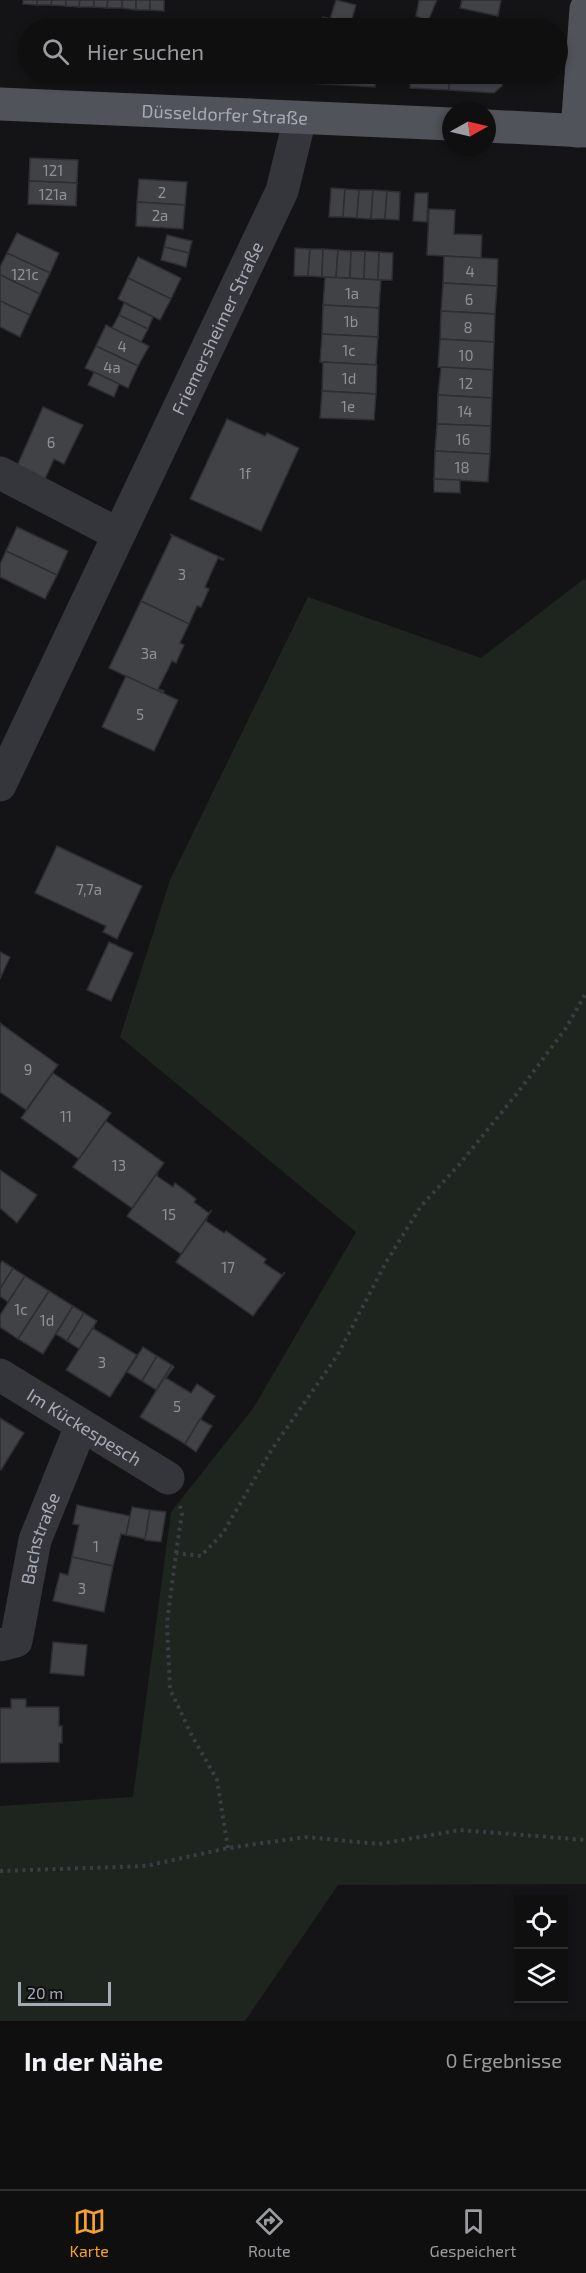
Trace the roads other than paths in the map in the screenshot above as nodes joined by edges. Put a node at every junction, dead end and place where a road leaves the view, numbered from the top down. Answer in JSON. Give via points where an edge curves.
{"nodes":[{"id":1,"x":586,"y":9,"type":"edge"},
{"id":2,"x":0,"y":104,"type":"edge"},
{"id":3,"x":300,"y":118,"type":"junction"},
{"id":4,"x":442,"y":124,"type":"edge"},
{"id":5,"x":496,"y":126,"type":"edge"},
{"id":6,"x":582,"y":131,"type":"edge"},
{"id":7,"x":0,"y":473,"type":"edge"},
{"id":8,"x":118,"y":534,"type":"junction"},
{"id":9,"x":0,"y":785,"type":"edge"},
{"id":10,"x":0,"y":1375,"type":"edge"},
{"id":11,"x":81,"y":1426,"type":"junction"},
{"id":12,"x":168,"y":1478,"type":"road end"},
{"id":13,"x":0,"y":1645,"type":"edge"}],
"edges":[{"from":1,"to":6,"type":"main road"},
{"from":2,"to":3,"type":"main road","name":"Düsseldorfer Straße"},
{"from":3,"to":4,"type":"main road","name":"Düsseldorfer Straße"},
{"from":3,"to":8,"type":"street","name":"Friemersheimer Straße","via":[[282,191]]},
{"from":5,"to":6,"type":"main road"},
{"from":7,"to":8,"type":"street"},
{"from":8,"to":9,"type":"street","name":"Friemersheimer Straße"},
{"from":10,"to":11,"type":"street","name":"Im Kückespesch"},
{"from":11,"to":12,"type":"street","name":"Im Kückespesch"},
{"from":11,"to":13,"type":"street","name":"Bachstraße","via":[[35,1540],[16,1641]]}]}
